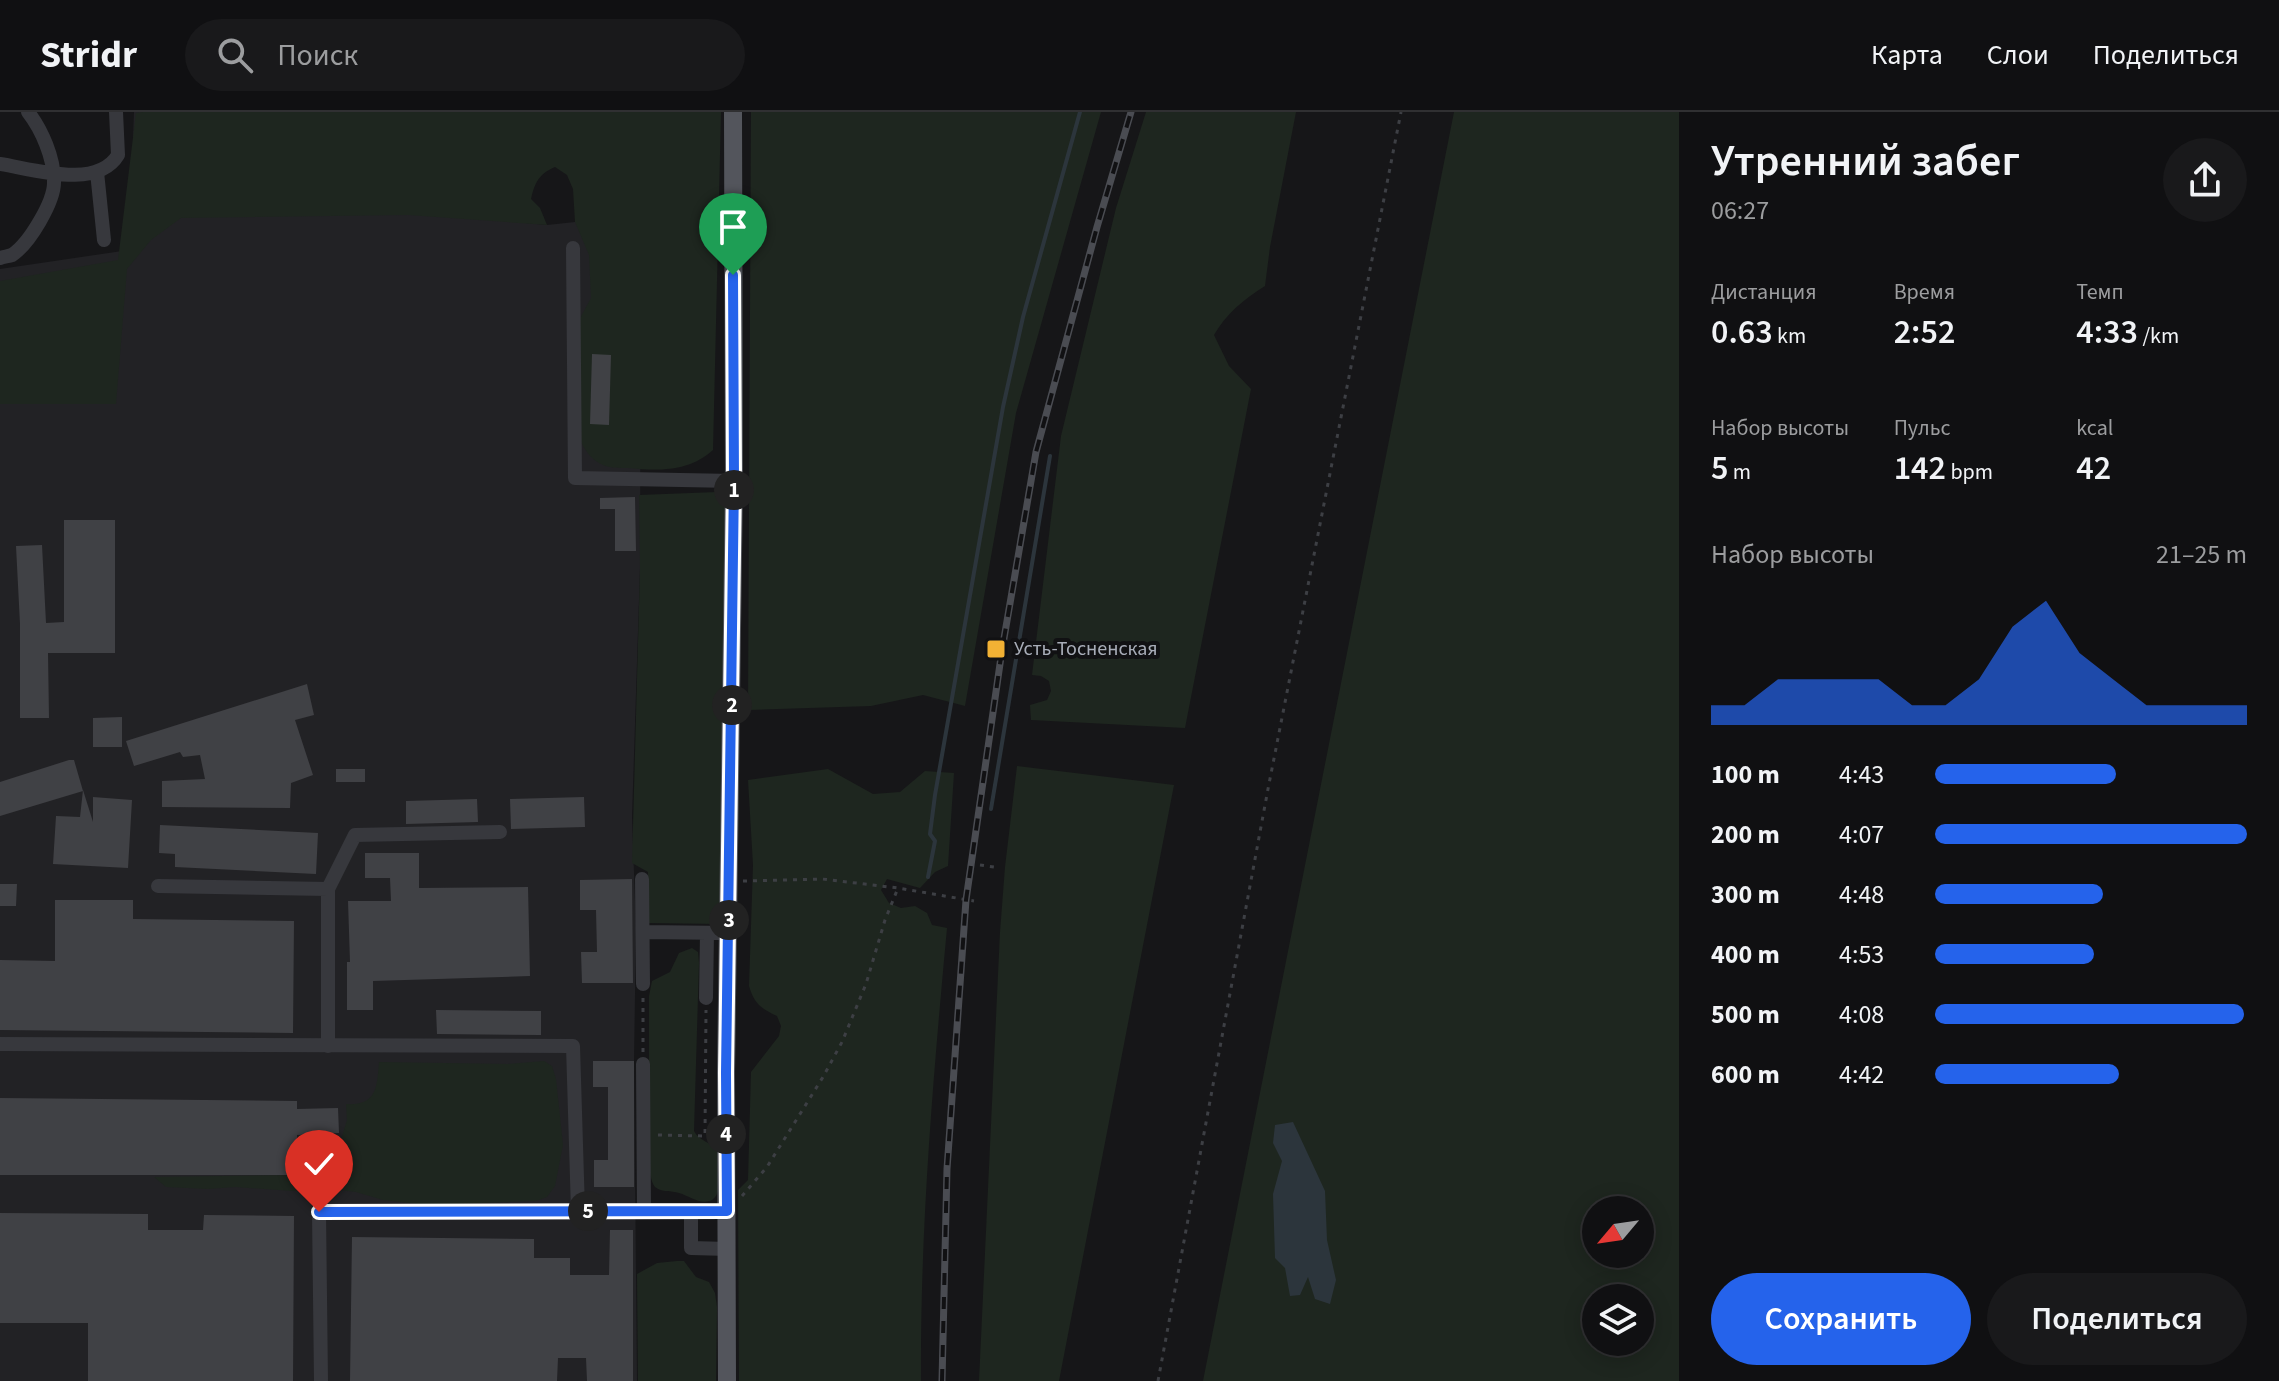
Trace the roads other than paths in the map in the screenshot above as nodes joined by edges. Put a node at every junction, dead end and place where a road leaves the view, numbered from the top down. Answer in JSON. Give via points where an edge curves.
{"nodes":[{"id":1,"x":28,"y":112,"type":"edge"},
{"id":2,"x":116,"y":112,"type":"edge"},
{"id":3,"x":733,"y":112,"type":"edge"},
{"id":4,"x":0,"y":164,"type":"edge"},
{"id":5,"x":53,"y":172,"type":"junction"},
{"id":6,"x":97,"y":172,"type":"junction"},
{"id":7,"x":104,"y":240,"type":"dead end"},
{"id":8,"x":573,"y":248,"type":"dead end"},
{"id":9,"x":0,"y":258,"type":"edge"},
{"id":10,"x":734,"y":481,"type":"junction"},
{"id":11,"x":500,"y":832,"type":"dead end"},
{"id":12,"x":642,"y":879,"type":"dead end"},
{"id":13,"x":158,"y":886,"type":"dead end"},
{"id":14,"x":328,"y":889,"type":"junction"},
{"id":15,"x":643,"y":932,"type":"junction"},
{"id":16,"x":707,"y":933,"type":"junction"},
{"id":17,"x":729,"y":933,"type":"junction"},
{"id":18,"x":643,"y":984,"type":"road end"},
{"id":19,"x":706,"y":998,"type":"road end"},
{"id":20,"x":0,"y":1044,"type":"edge"},
{"id":21,"x":328,"y":1046,"type":"junction"},
{"id":22,"x":643,"y":1064,"type":"road end"},
{"id":23,"x":691,"y":1210,"type":"junction"},
{"id":24,"x":578,"y":1211,"type":"junction"},
{"id":25,"x":644,"y":1211,"type":"junction"},
{"id":26,"x":727,"y":1211,"type":"junction"},
{"id":27,"x":728,"y":1249,"type":"junction"},
{"id":28,"x":321,"y":1381,"type":"edge"},
{"id":29,"x":727,"y":1381,"type":"edge"}],
"edges":[{"from":1,"to":5,"type":"street","via":[[42,135]]},
{"from":2,"to":6,"type":"street","via":[[118,155]]},
{"from":3,"to":10,"type":"main road"},
{"from":4,"to":5,"type":"street"},
{"from":5,"to":6,"type":"street"},
{"from":5,"to":9,"type":"street","via":[[52,196],[31,237],[11,256]]},
{"from":6,"to":7,"type":"street"},
{"from":8,"to":10,"type":"street","via":[[575,478]]},
{"from":10,"to":17,"type":"main road"},
{"from":11,"to":14,"type":"street","via":[[355,835]]},
{"from":12,"to":15,"type":"street"},
{"from":13,"to":14,"type":"street"},
{"from":14,"to":21,"type":"street"},
{"from":15,"to":16,"type":"street"},
{"from":15,"to":18,"type":"street"},
{"from":16,"to":17,"type":"street"},
{"from":16,"to":19,"type":"street"},
{"from":17,"to":26,"type":"main road"},
{"from":20,"to":21,"type":"street"},
{"from":21,"to":24,"type":"street","via":[[573,1046]]},
{"from":22,"to":25,"type":"street"},
{"from":23,"to":25,"type":"street"},
{"from":23,"to":26,"type":"street"},
{"from":23,"to":27,"type":"street","via":[[691,1248]]},
{"from":24,"to":25,"type":"street"},
{"from":24,"to":28,"type":"street","via":[[319,1212]]},
{"from":26,"to":27,"type":"main road"},
{"from":27,"to":29,"type":"main road"}]}
